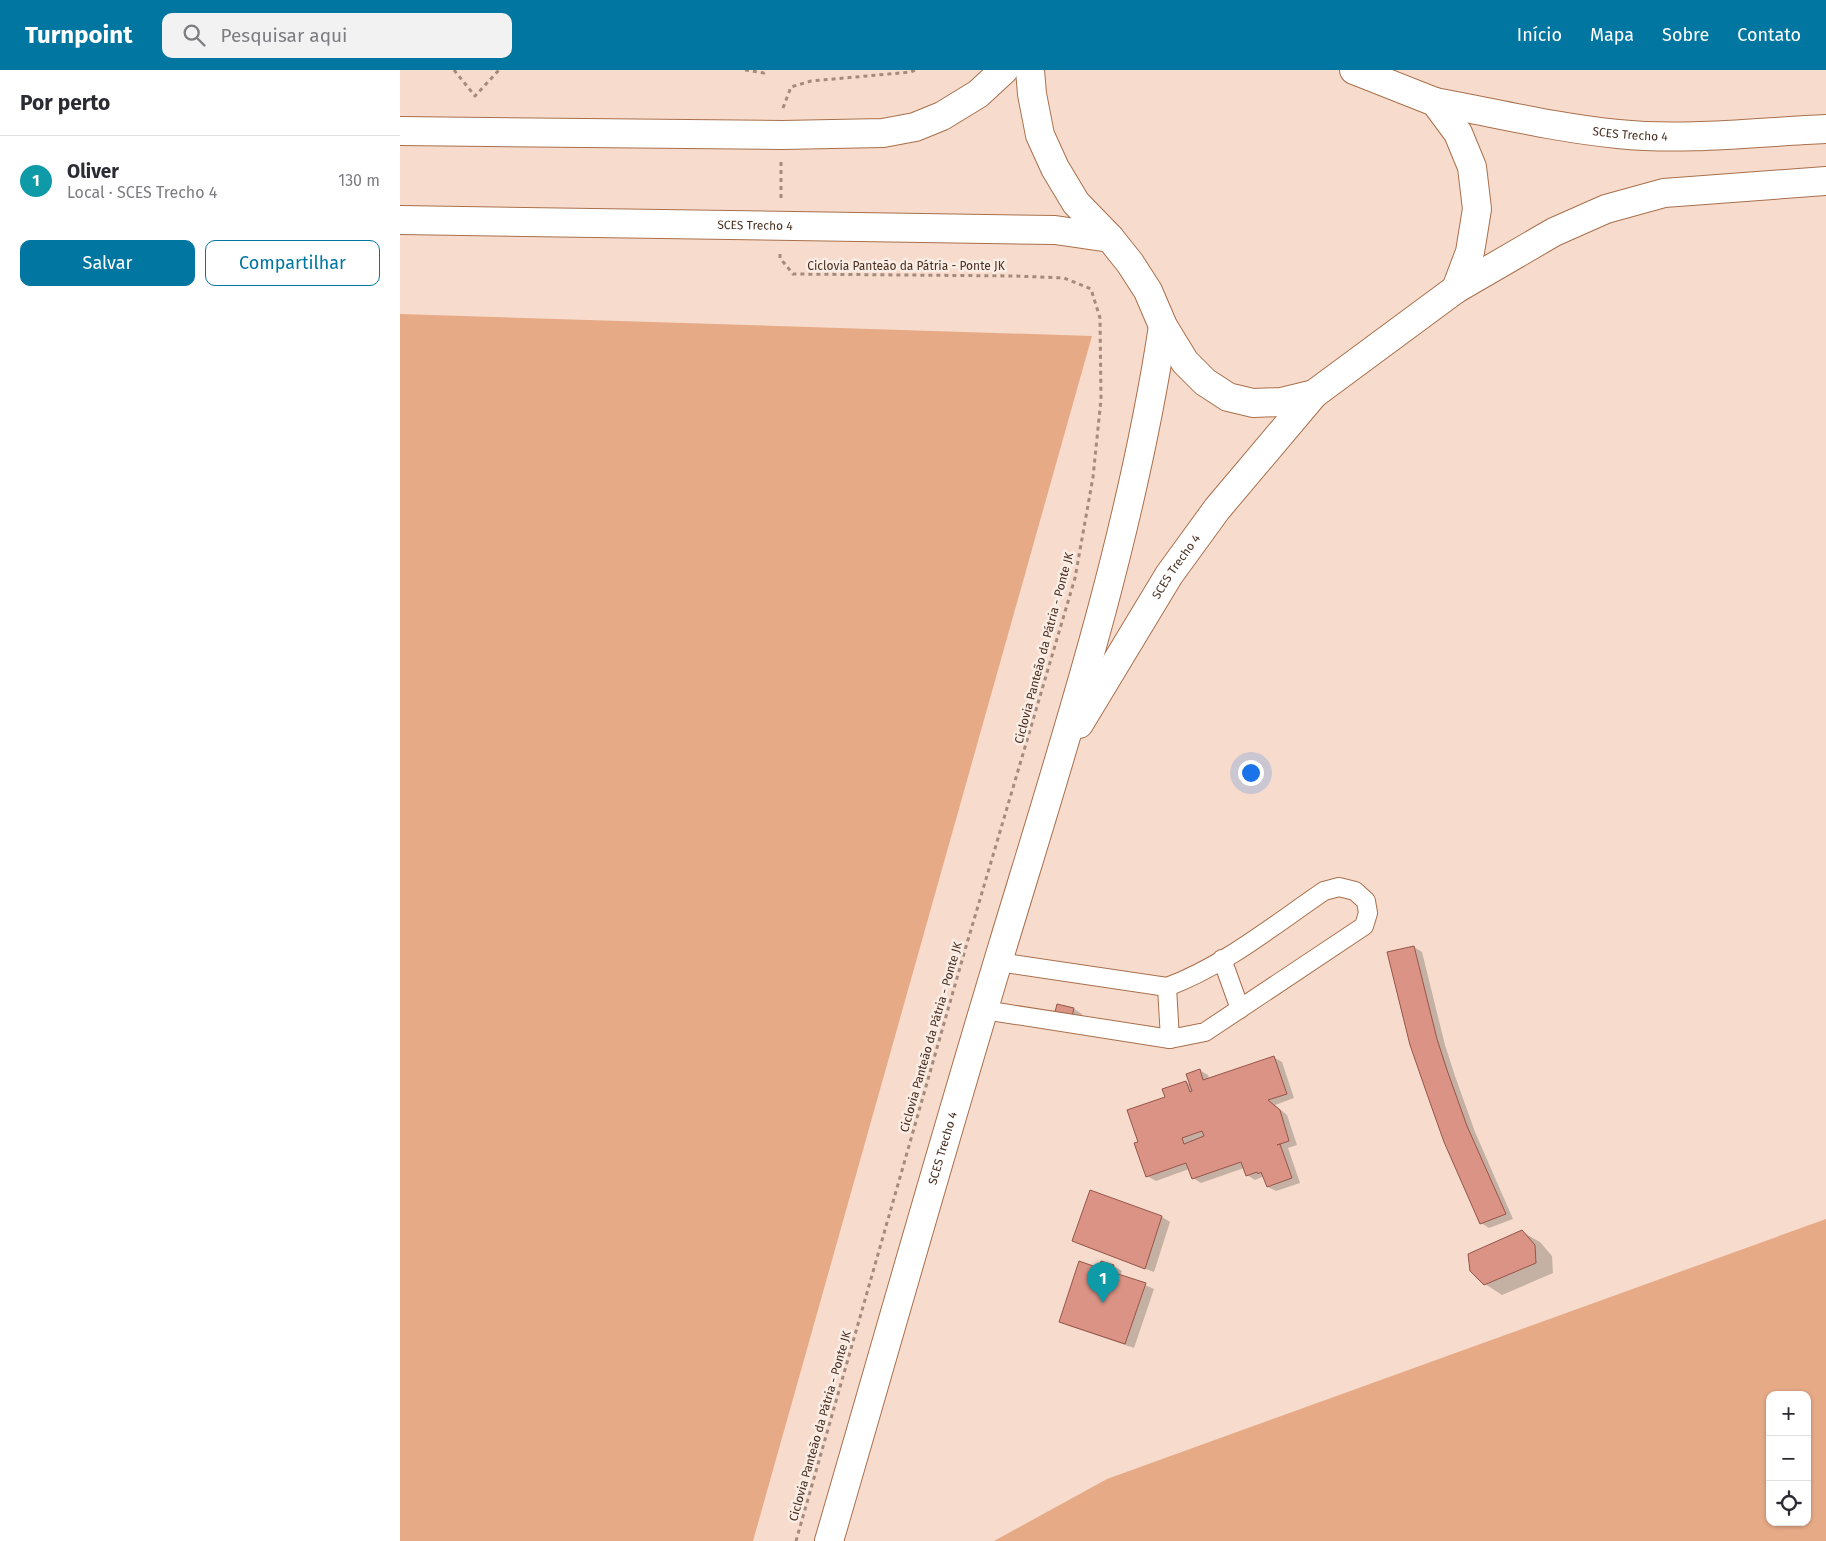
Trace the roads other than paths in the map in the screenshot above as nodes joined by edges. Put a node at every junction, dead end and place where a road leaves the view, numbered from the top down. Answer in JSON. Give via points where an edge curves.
{"nodes":[{"id":1,"x":1004,"y":70,"type":"edge"},
{"id":2,"x":1030,"y":70,"type":"edge"},
{"id":3,"x":1354,"y":70,"type":"edge"},
{"id":4,"x":1435,"y":102,"type":"junction"},
{"id":5,"x":1826,"y":128,"type":"edge"},
{"id":6,"x":400,"y":131,"type":"edge"},
{"id":7,"x":1826,"y":181,"type":"edge"},
{"id":8,"x":400,"y":220,"type":"edge"},
{"id":9,"x":1110,"y":238,"type":"junction"},
{"id":10,"x":1456,"y":289,"type":"junction"},
{"id":11,"x":1163,"y":326,"type":"junction"},
{"id":12,"x":1314,"y":394,"type":"junction"},
{"id":13,"x":1060,"y":756,"type":"junction"},
{"id":14,"x":1222,"y":960,"type":"junction"},
{"id":15,"x":998,"y":962,"type":"junction"},
{"id":16,"x":1167,"y":987,"type":"junction"},
{"id":17,"x":984,"y":1010,"type":"junction"},
{"id":18,"x":1240,"y":1010,"type":"junction"},
{"id":19,"x":1170,"y":1039,"type":"junction"},
{"id":20,"x":829,"y":1541,"type":"edge"}],
"edges":[{"from":1,"to":6,"type":"street","via":[[978,94],[942,116],[884,133]]},
{"from":2,"to":9,"type":"street","via":[[1040,135],[1055,168],[1076,203]]},
{"from":3,"to":4,"type":"street","name":"SCES Trecho 4"},
{"from":4,"to":5,"type":"street","name":"SCES Trecho 4","via":[[1619,134],[1684,136]]},
{"from":4,"to":10,"type":"street","via":[[1458,133],[1472,167],[1477,209],[1470,252]]},
{"from":7,"to":10,"type":"street","via":[[1664,193],[1606,209],[1554,232]]},
{"from":8,"to":9,"type":"street","name":"SCES Trecho 4","via":[[1055,230]]},
{"from":9,"to":11,"type":"street","via":[[1148,292]]},
{"from":10,"to":12,"type":"street"},
{"from":11,"to":12,"type":"street","via":[[1185,362],[1205,382],[1228,397],[1254,403],[1281,402]]},
{"from":11,"to":13,"type":"street","name":"SCES Trecho 4","via":[[1152,398],[1115,565]]},
{"from":12,"to":13,"type":"street","name":"SCES Trecho 4","via":[[1217,509],[1169,575]]},
{"from":13,"to":15,"type":"street","name":"SCES Trecho 4"},
{"from":14,"to":16,"type":"lane"},
{"from":14,"to":18,"type":"lane"},
{"from":14,"to":18,"type":"lane","via":[[1324,891],[1339,887],[1355,891],[1366,901],[1368,913],[1364,926]]},
{"from":15,"to":16,"type":"lane"},
{"from":15,"to":17,"type":"street","name":"SCES Trecho 4"},
{"from":16,"to":19,"type":"lane"},
{"from":17,"to":19,"type":"lane"},
{"from":17,"to":20,"type":"street","name":"SCES Trecho 4"},
{"from":18,"to":19,"type":"lane","via":[[1205,1032]]}]}
